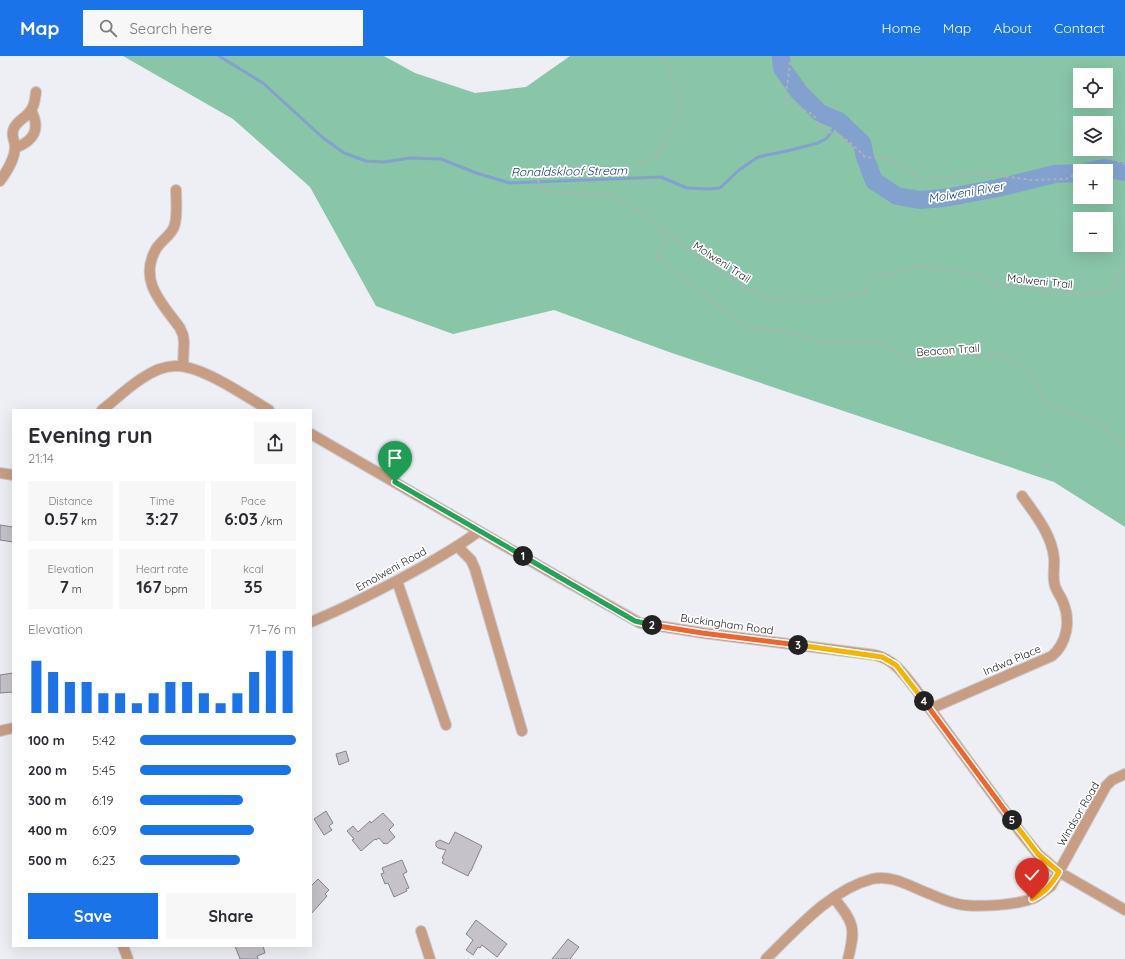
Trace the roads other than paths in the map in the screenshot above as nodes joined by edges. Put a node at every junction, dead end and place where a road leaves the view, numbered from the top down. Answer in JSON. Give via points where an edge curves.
{"nodes":[{"id":1,"x":36,"y":92,"type":"dead end"},
{"id":2,"x":31,"y":110,"type":"junction"},
{"id":3,"x":15,"y":148,"type":"junction"},
{"id":4,"x":0,"y":181,"type":"edge"},
{"id":5,"x":176,"y":190,"type":"dead end"},
{"id":6,"x":183,"y":366,"type":"junction"},
{"id":7,"x":103,"y":409,"type":"edge"},
{"id":8,"x":268,"y":409,"type":"edge"},
{"id":9,"x":312,"y":435,"type":"edge"},
{"id":10,"x":0,"y":473,"type":"edge"},
{"id":11,"x":12,"y":475,"type":"edge"},
{"id":12,"x":1022,"y":496,"type":"dead end"},
{"id":13,"x":479,"y":531,"type":"junction"},
{"id":14,"x":457,"y":546,"type":"junction"},
{"id":15,"x":397,"y":580,"type":"junction"},
{"id":16,"x":312,"y":622,"type":"edge"},
{"id":17,"x":930,"y":709,"type":"junction"},
{"id":18,"x":446,"y":725,"type":"dead end"},
{"id":19,"x":12,"y":728,"type":"edge"},
{"id":20,"x":0,"y":731,"type":"edge"},
{"id":21,"x":522,"y":731,"type":"dead end"},
{"id":22,"x":1125,"y":774,"type":"edge"},
{"id":23,"x":1059,"y":872,"type":"junction"},
{"id":24,"x":834,"y":898,"type":"junction"},
{"id":25,"x":1125,"y":910,"type":"edge"},
{"id":26,"x":421,"y":931,"type":"dead end"},
{"id":27,"x":123,"y":947,"type":"edge"},
{"id":28,"x":128,"y":959,"type":"edge"},
{"id":29,"x":430,"y":959,"type":"edge"},
{"id":30,"x":766,"y":959,"type":"edge"},
{"id":31,"x":848,"y":959,"type":"edge"}],
"edges":[{"from":1,"to":2,"type":"street"},
{"from":2,"to":3,"type":"street","via":[[14,128],[12,133]]},
{"from":2,"to":3,"type":"street","via":[[36,119],[35,132],[28,142]]},
{"from":3,"to":4,"type":"street","via":[[11,162]]},
{"from":5,"to":6,"type":"street","via":[[175,222],[173,229],[156,248],[151,260],[150,283],[183,335]]},
{"from":6,"to":7,"type":"street","via":[[168,367],[141,379]]},
{"from":6,"to":8,"type":"street","via":[[204,372]]},
{"from":9,"to":13,"type":"street","name":"Buckingham Road"},
{"from":10,"to":11,"type":"street"},
{"from":12,"to":17,"type":"street","name":"Indwa Place","via":[[1036,514],[1051,544],[1055,586],[1068,615],[1064,639],[1052,656]]},
{"from":13,"to":14,"type":"street","name":"Emolweni Road"},
{"from":13,"to":17,"type":"street","name":"Buckingham Road","via":[[640,623],[882,657],[901,670]]},
{"from":14,"to":15,"type":"street","name":"Emolweni Road"},
{"from":14,"to":21,"type":"street","via":[[471,560],[475,569]]},
{"from":15,"to":16,"type":"street","name":"Emolweni Road"},
{"from":15,"to":18,"type":"street"},
{"from":17,"to":23,"type":"street","name":"Buckingham Road","via":[[1021,833],[1038,854]]},
{"from":19,"to":20,"type":"street"},
{"from":22,"to":23,"type":"street","name":"Windsor Road","via":[[1106,786]]},
{"from":23,"to":24,"type":"street","name":"Windsor Road","via":[[1051,886],[1032,899],[987,906],[958,904],[890,878],[874,879],[855,885]]},
{"from":23,"to":25,"type":"street","name":"Buckingham Road"},
{"from":24,"to":30,"type":"street","name":"Windsor Road","via":[[814,913]]},
{"from":24,"to":31,"type":"street","via":[[849,916],[853,927]]},
{"from":26,"to":29,"type":"street"},
{"from":27,"to":28,"type":"street"}]}
